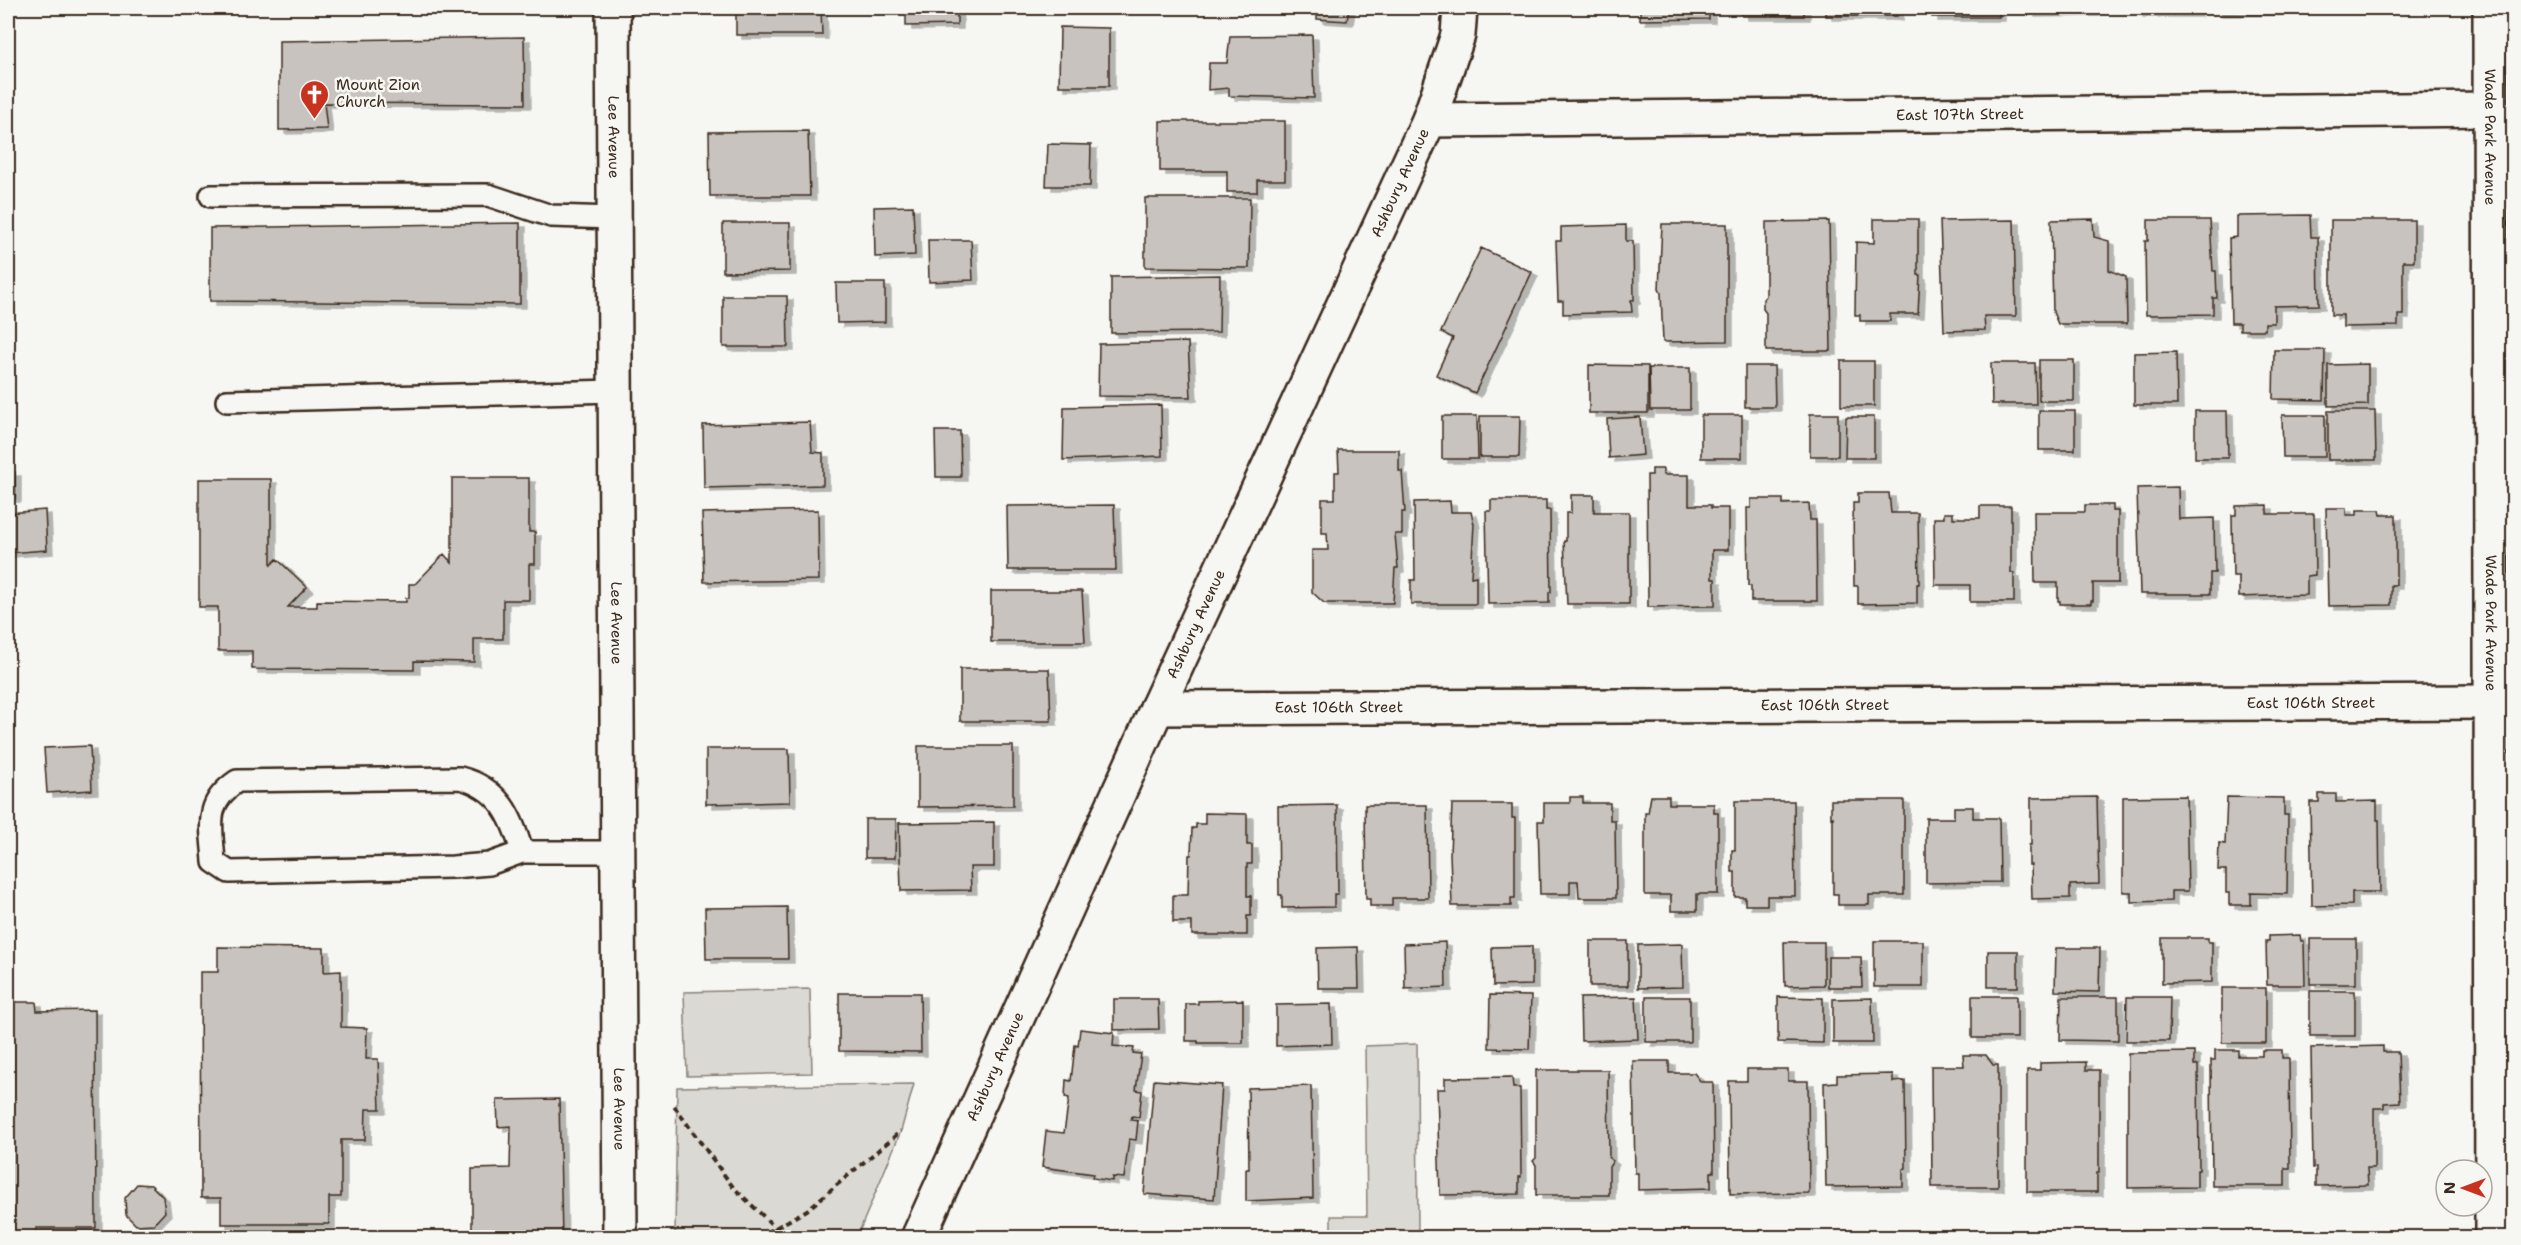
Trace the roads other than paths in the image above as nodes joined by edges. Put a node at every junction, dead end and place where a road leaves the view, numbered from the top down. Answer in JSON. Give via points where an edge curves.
{"nodes":[{"id":1,"x":613,"y":8,"type":"edge"},
{"id":2,"x":1460,"y":8,"type":"edge"},
{"id":3,"x":2490,"y":8,"type":"edge"},
{"id":4,"x":2492,"y":109,"type":"junction"},
{"id":5,"x":1429,"y":120,"type":"junction"},
{"id":6,"x":211,"y":196,"type":"dead end"},
{"id":7,"x":614,"y":218,"type":"junction"},
{"id":8,"x":615,"y":391,"type":"junction"},
{"id":9,"x":227,"y":401,"type":"dead end"},
{"id":10,"x":2492,"y":702,"type":"junction"},
{"id":11,"x":1157,"y":708,"type":"junction"},
{"id":12,"x":522,"y":852,"type":"junction"},
{"id":13,"x":618,"y":852,"type":"junction"},
{"id":14,"x":620,"y":1238,"type":"edge"},
{"id":15,"x":918,"y":1238,"type":"edge"},
{"id":16,"x":2492,"y":1238,"type":"edge"}],
"edges":[{"from":1,"to":7,"type":"street","name":"Lee Avenue"},
{"from":2,"to":5,"type":"street","name":"Ashbury Avenue","via":[[1458,35]]},
{"from":3,"to":4,"type":"street","name":"Wade Park Avenue"},
{"from":4,"to":5,"type":"street","name":"East 107th Street"},
{"from":4,"to":10,"type":"street","name":"Wade Park Avenue"},
{"from":5,"to":11,"type":"street","name":"Ashbury Avenue"},
{"from":6,"to":7,"type":"lane","via":[[488,195],[551,216]]},
{"from":7,"to":8,"type":"street","name":"Lee Avenue"},
{"from":8,"to":9,"type":"lane"},
{"from":8,"to":13,"type":"street","name":"Lee Avenue"},
{"from":10,"to":11,"type":"street","name":"East 106th Street"},
{"from":10,"to":16,"type":"street","name":"Wade Park Avenue"},
{"from":11,"to":15,"type":"street","name":"Ashbury Avenue"},
{"from":12,"to":12,"type":"lane","via":[[515,825],[502,803],[478,784],[460,778],[237,781],[225,789],[211,810],[214,862],[229,872],[453,867],[489,864]]},
{"from":12,"to":13,"type":"lane"},
{"from":13,"to":14,"type":"street","name":"Lee Avenue"}]}
